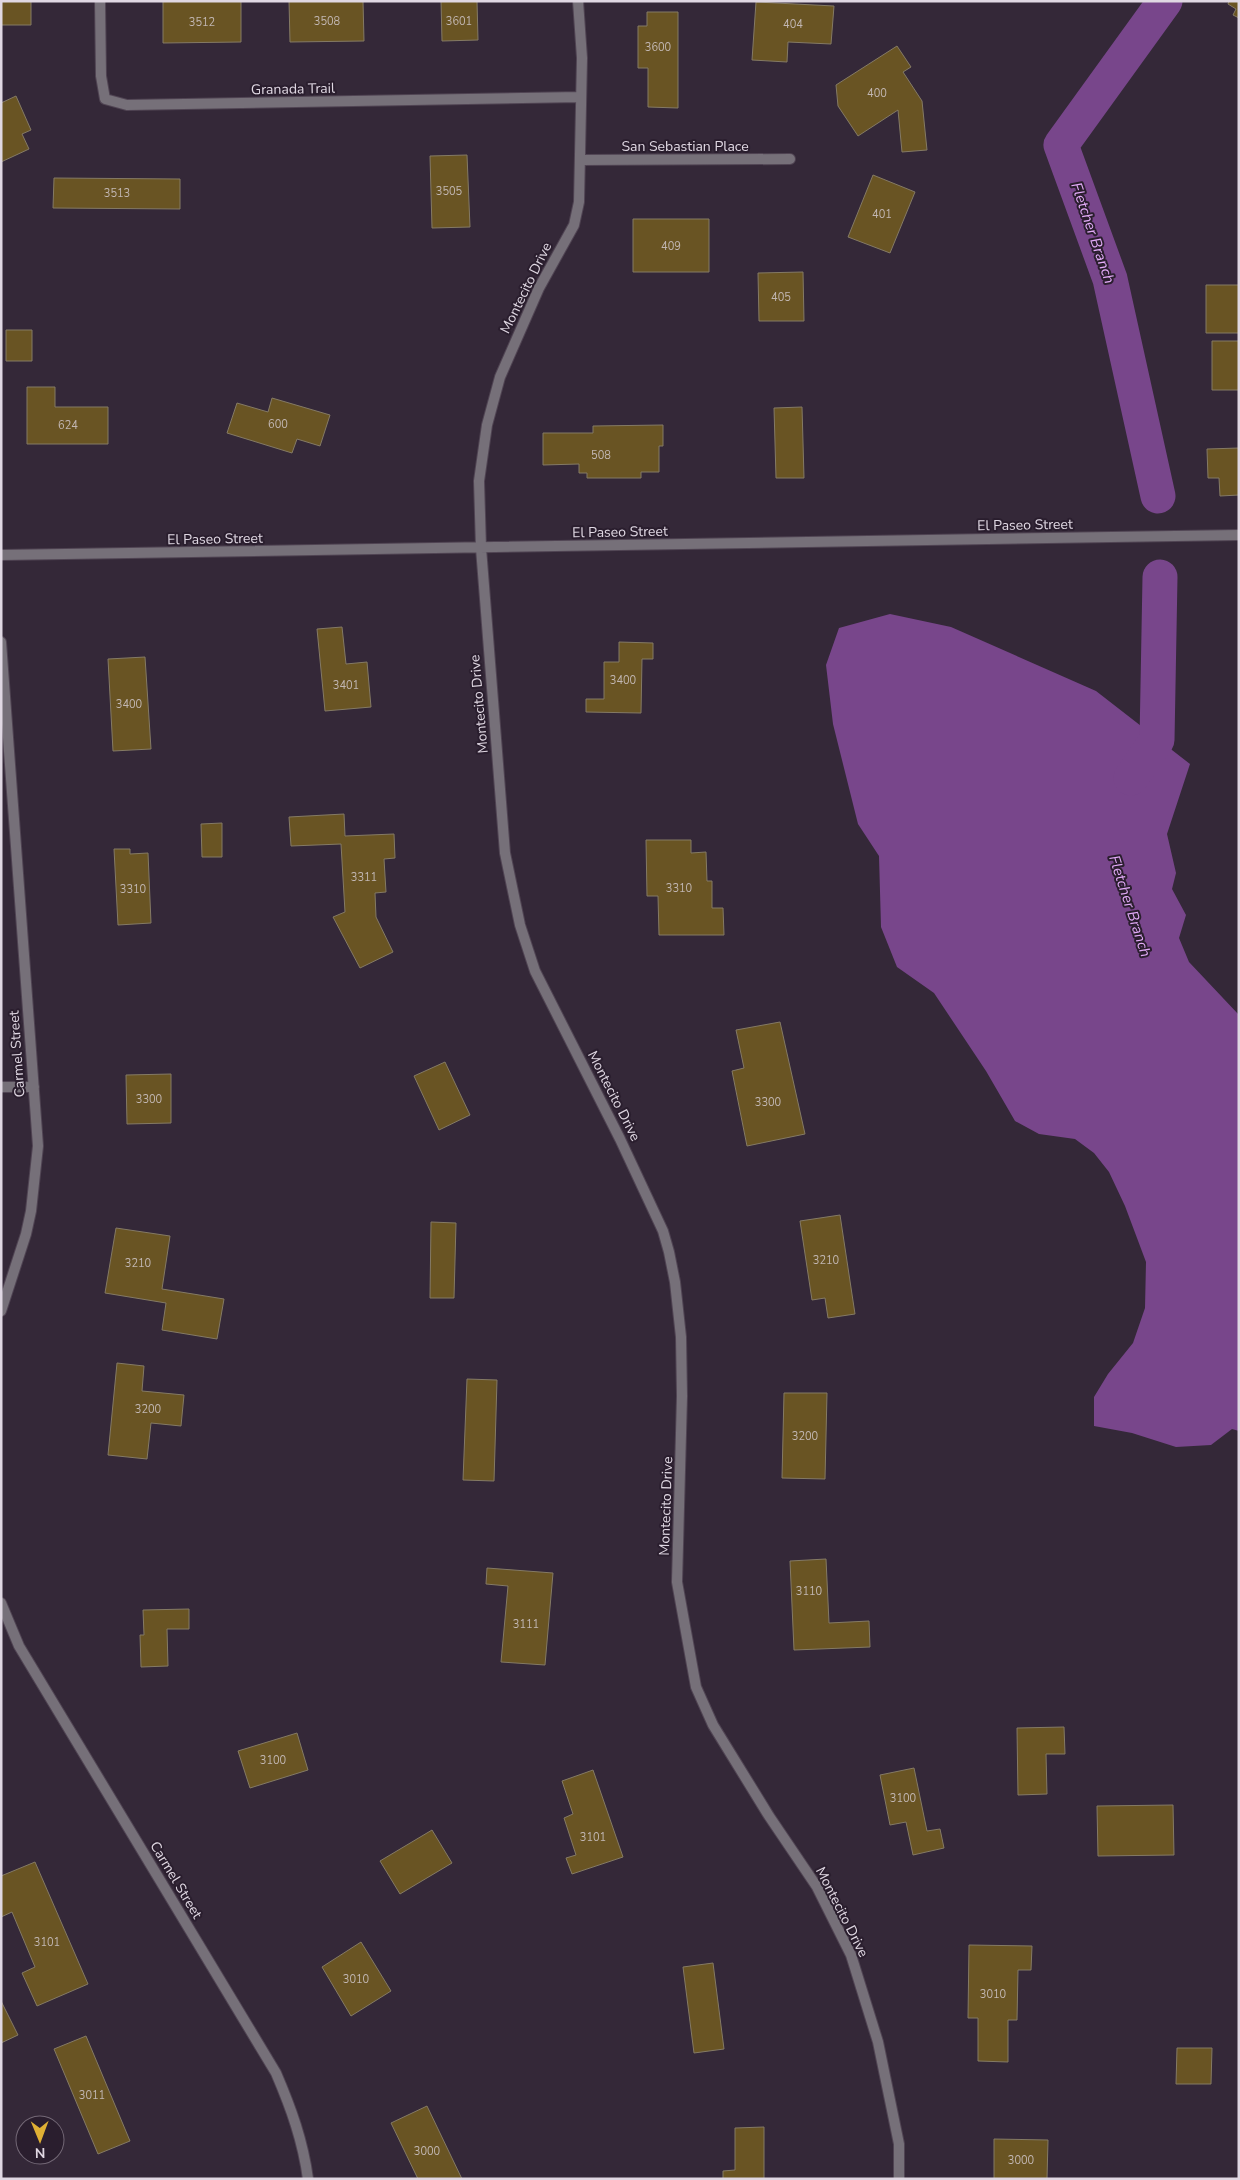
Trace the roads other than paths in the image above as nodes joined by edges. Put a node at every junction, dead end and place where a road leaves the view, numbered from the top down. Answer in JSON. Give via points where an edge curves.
{"nodes":[{"id":1,"x":100,"y":1,"type":"edge"},
{"id":2,"x":578,"y":1,"type":"edge"},
{"id":3,"x":580,"y":98,"type":"junction"},
{"id":4,"x":790,"y":159,"type":"dead end"},
{"id":5,"x":581,"y":160,"type":"junction"},
{"id":6,"x":1239,"y":535,"type":"edge"},
{"id":7,"x":481,"y":548,"type":"junction"},
{"id":8,"x":1,"y":555,"type":"edge"},
{"id":9,"x":1,"y":642,"type":"edge"},
{"id":10,"x":1,"y":1087,"type":"edge"},
{"id":11,"x":34,"y":1087,"type":"junction"},
{"id":12,"x":1,"y":1310,"type":"edge"},
{"id":13,"x":2,"y":1608,"type":"edge"},
{"id":14,"x":308,"y":2179,"type":"edge"},
{"id":15,"x":899,"y":2179,"type":"edge"}],
"edges":[{"from":1,"to":3,"type":"street","name":"Granada Trail","via":[[105,99],[127,105]]},
{"from":2,"to":3,"type":"street","name":"Montecito Drive","via":[[582,58]]},
{"from":3,"to":5,"type":"street","name":"Montecito Drive"},
{"from":4,"to":5,"type":"street","name":"San Sebastian Place"},
{"from":5,"to":7,"type":"street","name":"Montecito Drive","via":[[579,202],[574,225],[539,288],[500,377],[487,426],[480,482]]},
{"from":6,"to":7,"type":"street","name":"El Paseo Street"},
{"from":7,"to":8,"type":"street","name":"El Paseo Street"},
{"from":7,"to":15,"type":"street","name":"Montecito Drive","via":[[505,854],[520,925],[535,971],[664,1231],[675,1282],[681,1337],[682,1393],[677,1582],[696,1686],[713,1726],[817,1887],[851,1955],[878,2042],[899,2144]]},
{"from":9,"to":11,"type":"street","name":"Carmel Street"},
{"from":10,"to":11,"type":"street"},
{"from":11,"to":12,"type":"street","name":"Carmel Street","via":[[38,1146],[31,1211]]},
{"from":13,"to":14,"type":"street","name":"Carmel Street","via":[[19,1646],[276,2073],[294,2115]]}]}
